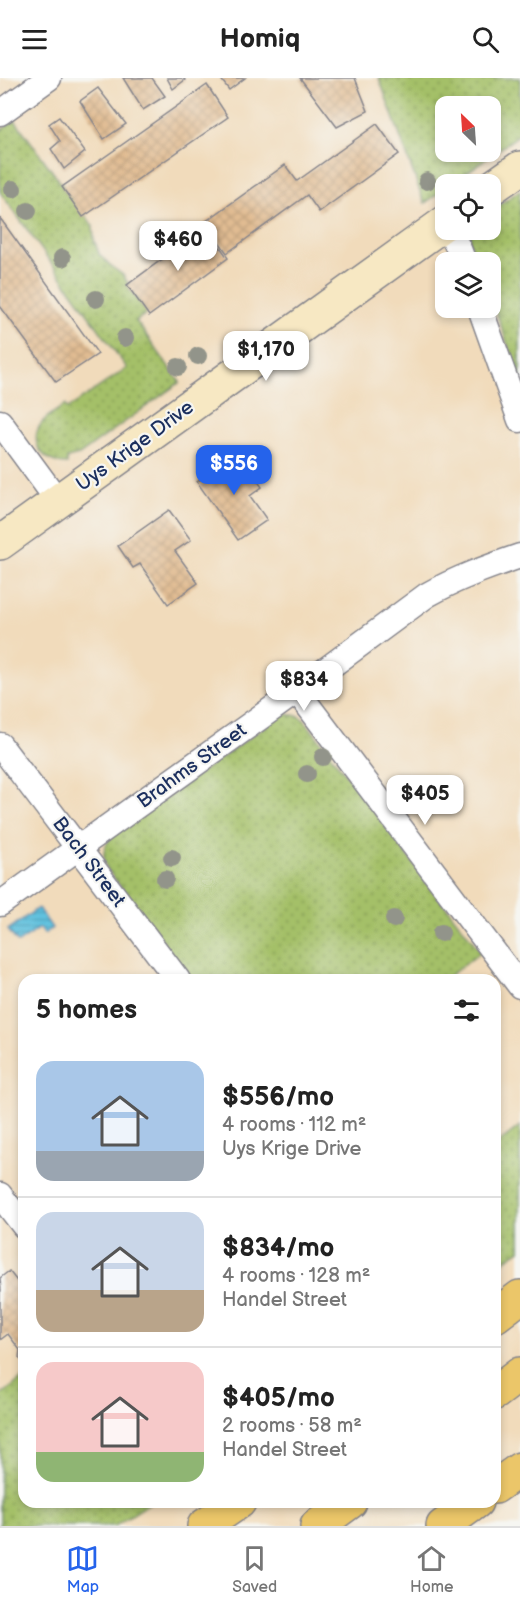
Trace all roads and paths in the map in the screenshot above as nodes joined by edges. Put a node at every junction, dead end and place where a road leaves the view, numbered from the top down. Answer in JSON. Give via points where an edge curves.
{"nodes":[{"id":1,"x":49,"y":78,"type":"edge"},
{"id":2,"x":0,"y":113,"type":"edge"},
{"id":3,"x":520,"y":168,"type":"edge"},
{"id":4,"x":501,"y":181,"type":"edge"},
{"id":5,"x":435,"y":233,"type":"edge"},
{"id":6,"x":484,"y":318,"type":"edge"},
{"id":7,"x":520,"y":420,"type":"edge"},
{"id":8,"x":0,"y":422,"type":"edge"},
{"id":9,"x":58,"y":501,"type":"junction"},
{"id":10,"x":0,"y":543,"type":"edge"},
{"id":11,"x":520,"y":556,"type":"edge"},
{"id":12,"x":297,"y":691,"type":"junction"},
{"id":13,"x":0,"y":745,"type":"edge"},
{"id":14,"x":78,"y":848,"type":"junction"},
{"id":15,"x":0,"y":904,"type":"edge"},
{"id":16,"x":173,"y":974,"type":"edge"},
{"id":17,"x":520,"y":986,"type":"edge"},
{"id":18,"x":0,"y":1195,"type":"edge"},
{"id":19,"x":18,"y":1218,"type":"edge"},
{"id":20,"x":520,"y":1297,"type":"edge"},
{"id":21,"x":501,"y":1311,"type":"edge"},
{"id":22,"x":520,"y":1374,"type":"edge"},
{"id":23,"x":501,"y":1388,"type":"edge"},
{"id":24,"x":520,"y":1469,"type":"edge"},
{"id":25,"x":501,"y":1483,"type":"edge"},
{"id":26,"x":230,"y":1508,"type":"edge"},
{"id":27,"x":342,"y":1508,"type":"edge"},
{"id":28,"x":468,"y":1508,"type":"edge"},
{"id":29,"x":204,"y":1526,"type":"edge"},
{"id":30,"x":317,"y":1526,"type":"edge"},
{"id":31,"x":443,"y":1526,"type":"edge"}],
"edges":[{"from":1,"to":2,"type":"street"},
{"from":3,"to":4,"type":"street"},
{"from":5,"to":9,"type":"street","name":"Uys Krige Drive"},
{"from":6,"to":7,"type":"street"},
{"from":8,"to":9,"type":"street"},
{"from":9,"to":10,"type":"street","name":"Uys Krige Drive"},
{"from":11,"to":12,"type":"street","name":"Brahms Street","via":[[469,574],[427,595]]},
{"from":12,"to":14,"type":"street","name":"Brahms Street"},
{"from":12,"to":17,"type":"street"},
{"from":13,"to":14,"type":"street","name":"Bach Street"},
{"from":14,"to":15,"type":"street","name":"Brahms Street"},
{"from":14,"to":16,"type":"street","name":"Bach Street"},
{"from":18,"to":19,"type":"street"},
{"from":20,"to":21,"type":"highway"},
{"from":22,"to":23,"type":"highway"},
{"from":24,"to":25,"type":"highway"},
{"from":26,"to":29,"type":"highway"},
{"from":27,"to":30,"type":"highway"},
{"from":28,"to":31,"type":"highway"}]}
